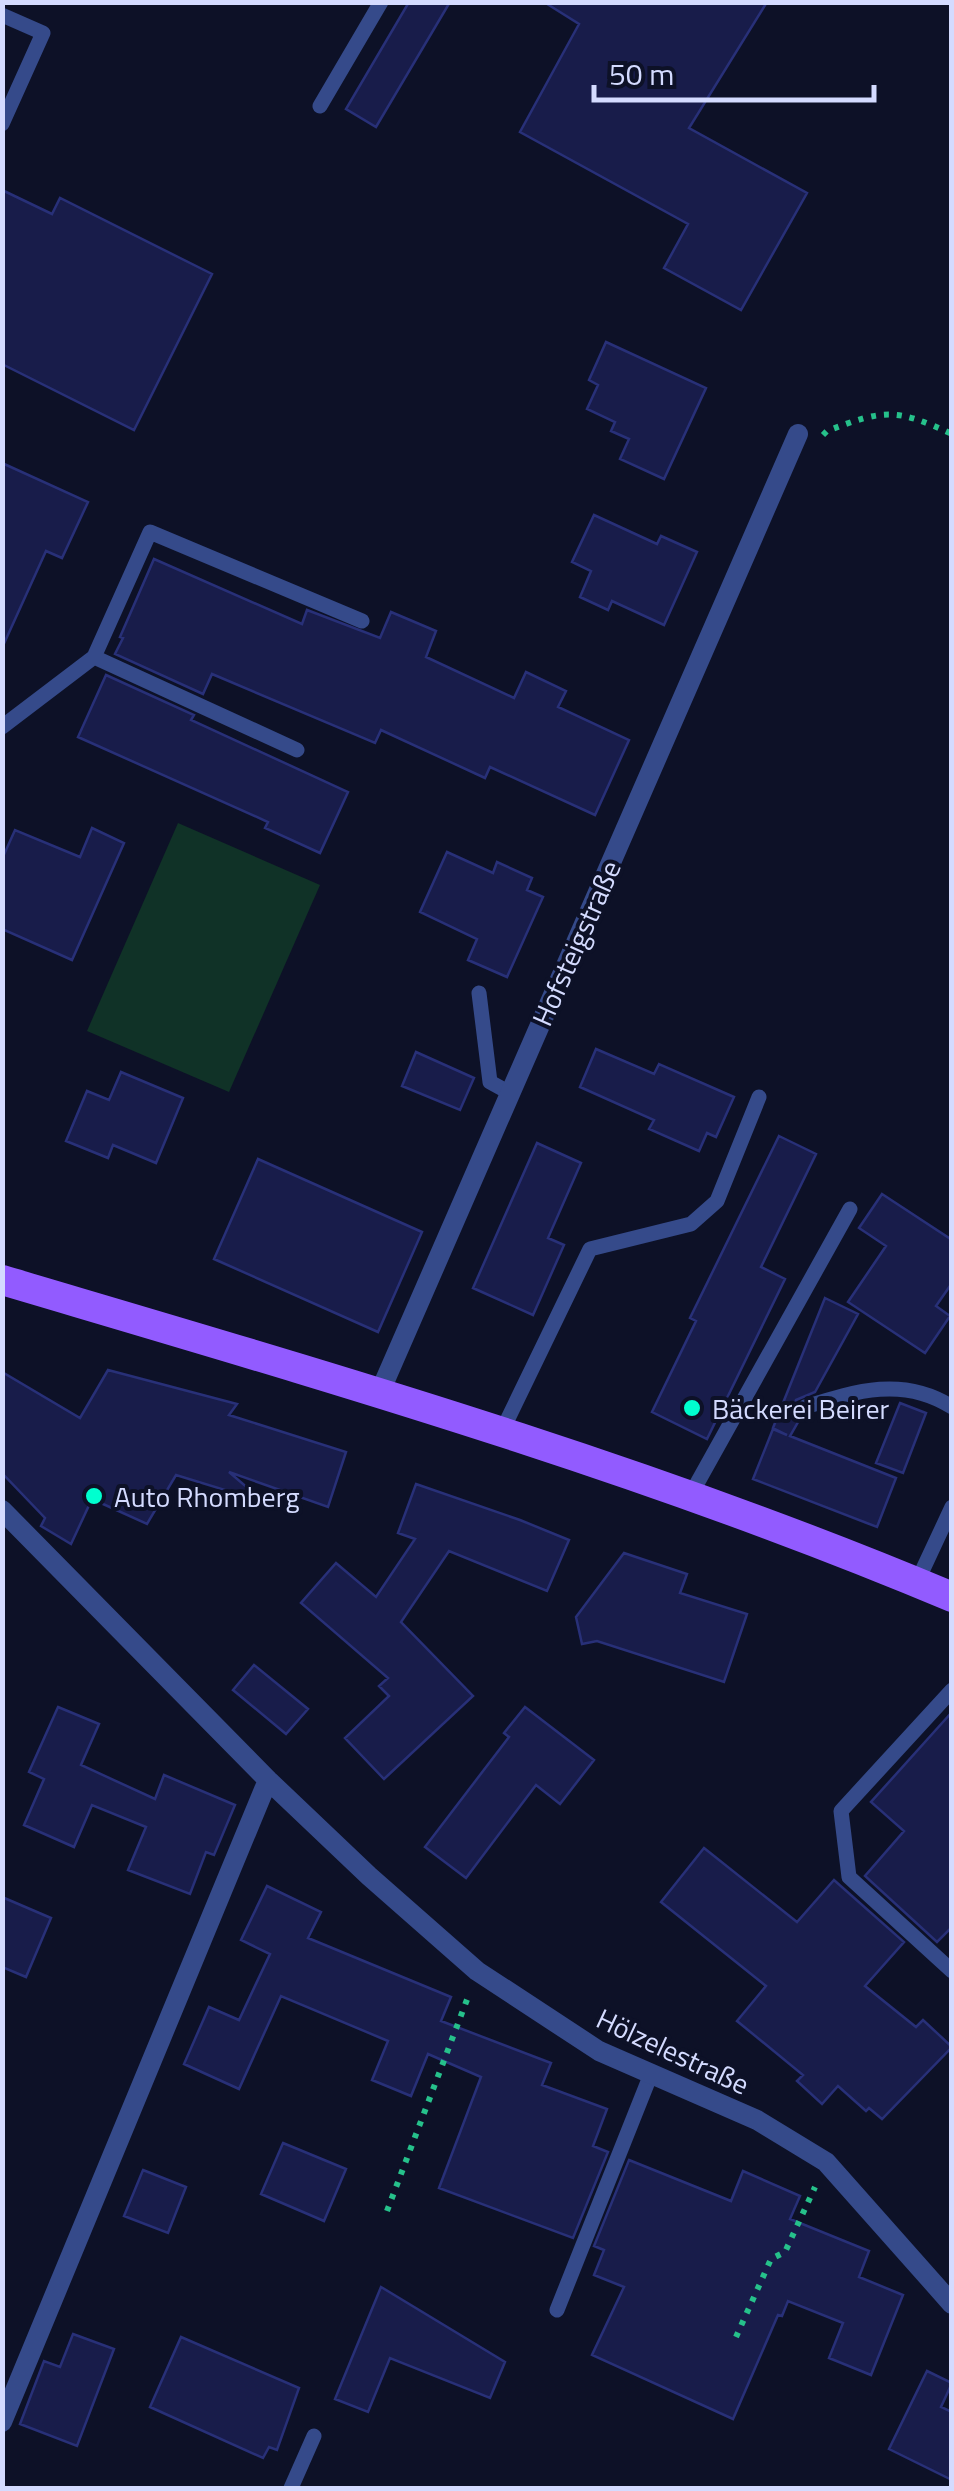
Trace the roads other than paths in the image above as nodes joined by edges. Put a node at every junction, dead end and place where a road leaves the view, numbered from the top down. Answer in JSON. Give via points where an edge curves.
{"nodes":[{"id":1,"x":381,"y":2,"type":"edge"},
{"id":2,"x":2,"y":15,"type":"edge"},
{"id":3,"x":320,"y":106,"type":"dead end"},
{"id":4,"x":2,"y":124,"type":"edge"},
{"id":5,"x":807,"y":439,"type":"road end"},
{"id":6,"x":362,"y":620,"type":"dead end"},
{"id":7,"x":94,"y":658,"type":"junction"},
{"id":8,"x":2,"y":726,"type":"edge"},
{"id":9,"x":297,"y":750,"type":"dead end"},
{"id":10,"x":479,"y":993,"type":"dead end"},
{"id":11,"x":510,"y":1093,"type":"junction"},
{"id":12,"x":759,"y":1098,"type":"dead end"},
{"id":13,"x":850,"y":1209,"type":"dead end"},
{"id":14,"x":2,"y":1280,"type":"edge"},
{"id":15,"x":379,"y":1394,"type":"junction"},
{"id":16,"x":804,"y":1407,"type":"dead end"},
{"id":17,"x":952,"y":1407,"type":"edge"},
{"id":18,"x":501,"y":1434,"type":"junction"},
{"id":19,"x":690,"y":1496,"type":"junction"},
{"id":20,"x":952,"y":1506,"type":"edge"},
{"id":21,"x":2,"y":1510,"type":"edge"},
{"id":22,"x":917,"y":1582,"type":"junction"},
{"id":23,"x":952,"y":1597,"type":"edge"},
{"id":24,"x":952,"y":1690,"type":"edge"},
{"id":25,"x":268,"y":1780,"type":"junction"},
{"id":26,"x":952,"y":1971,"type":"edge"},
{"id":27,"x":651,"y":2074,"type":"junction"},
{"id":28,"x":952,"y":2304,"type":"edge"},
{"id":29,"x":557,"y":2310,"type":"dead end"},
{"id":30,"x":2,"y":2422,"type":"edge"},
{"id":31,"x":314,"y":2436,"type":"dead end"},
{"id":32,"x":292,"y":2488,"type":"edge"}],
"edges":[{"from":1,"to":3,"type":"lane"},
{"from":2,"to":4,"type":"lane","via":[[43,33]]},
{"from":5,"to":11,"type":"street","name":"Hofsteigstraße","via":[[773,493]]},
{"from":6,"to":7,"type":"lane","via":[[150,532]]},
{"from":7,"to":8,"type":"lane"},
{"from":7,"to":9,"type":"lane"},
{"from":10,"to":11,"type":"lane","via":[[490,1082]]},
{"from":11,"to":15,"type":"street","name":"Hofsteigstraße"},
{"from":12,"to":18,"type":"lane","via":[[717,1201],[691,1224],[590,1249]]},
{"from":13,"to":19,"type":"lane"},
{"from":14,"to":15,"type":"main road"},
{"from":15,"to":18,"type":"main road"},
{"from":16,"to":17,"type":"lane","via":[[889,1386],[925,1392]]},
{"from":18,"to":19,"type":"main road"},
{"from":19,"to":22,"type":"main road"},
{"from":20,"to":22,"type":"lane"},
{"from":21,"to":25,"type":"street","name":"Hölzelestraße"},
{"from":22,"to":23,"type":"main road"},
{"from":24,"to":26,"type":"lane","via":[[841,1811],[849,1877]]},
{"from":25,"to":27,"type":"street","name":"Hölzelestraße","via":[[478,1971],[599,2051]]},
{"from":25,"to":30,"type":"street"},
{"from":27,"to":28,"type":"street","name":"Hölzelestraße","via":[[757,2120],[826,2162]]},
{"from":27,"to":29,"type":"lane"},
{"from":31,"to":32,"type":"lane"}]}
